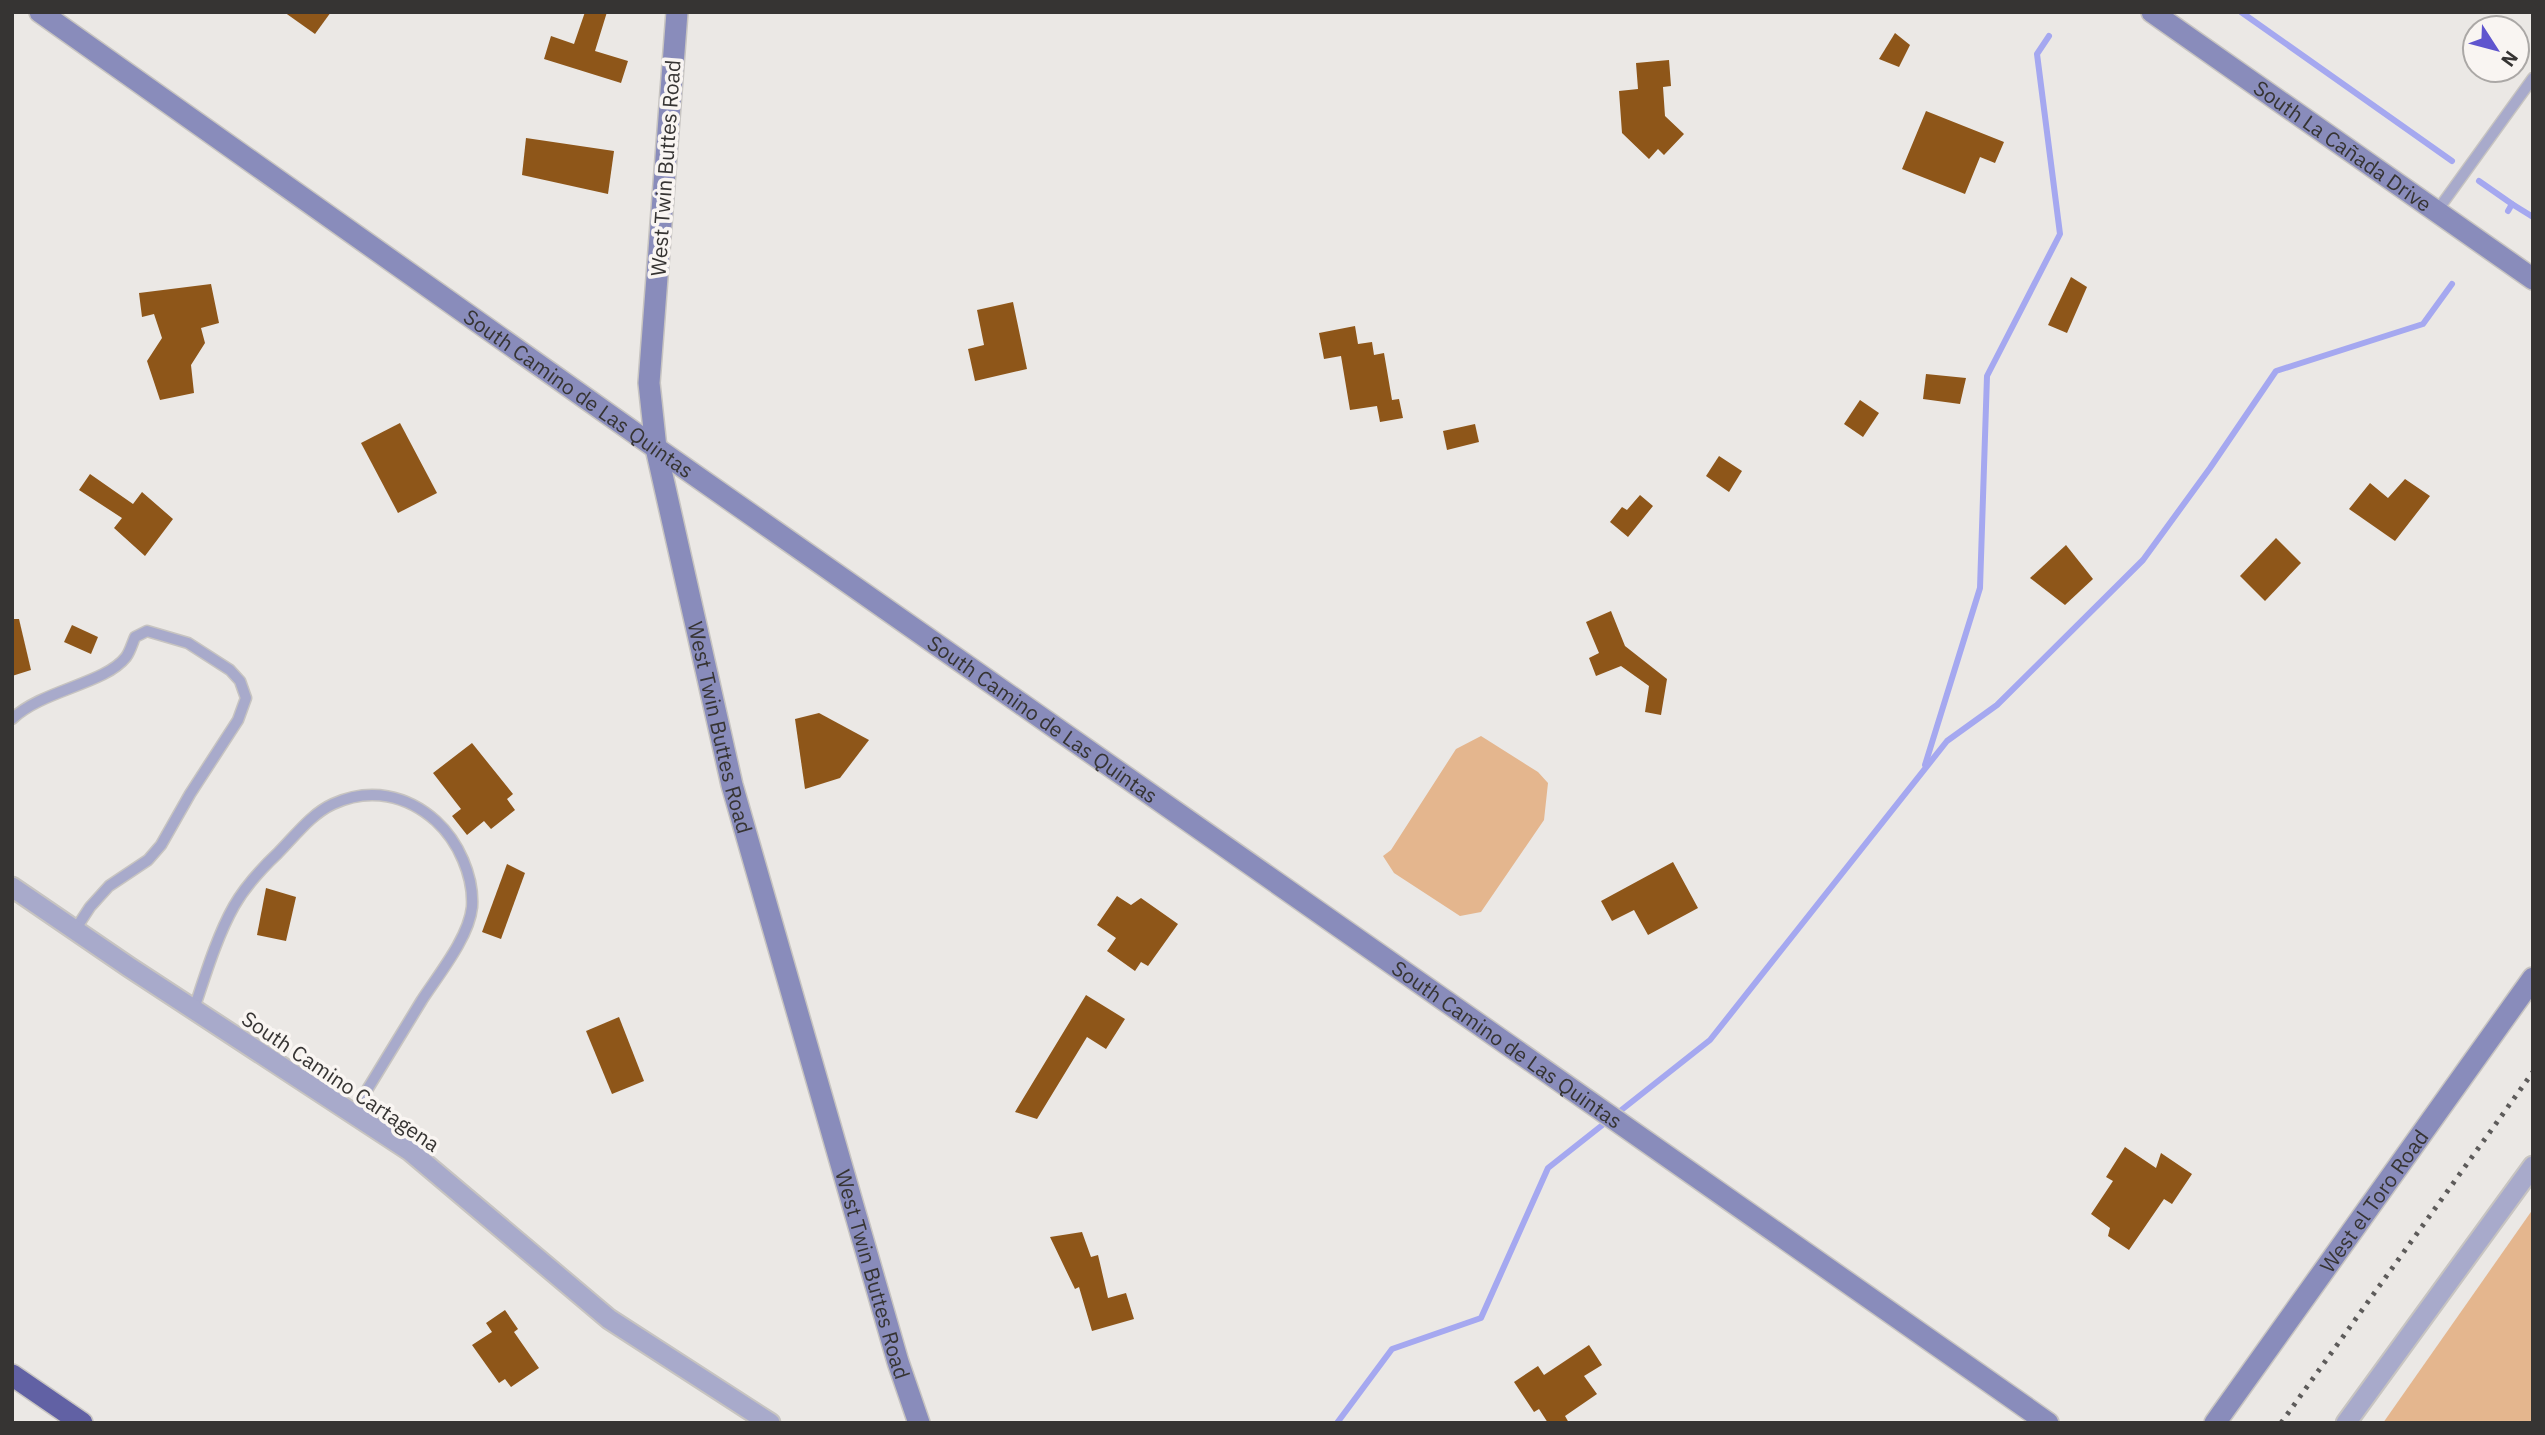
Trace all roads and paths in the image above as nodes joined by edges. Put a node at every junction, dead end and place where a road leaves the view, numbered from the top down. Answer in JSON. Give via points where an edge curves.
{"nodes":[{"id":1,"x":40,"y":12,"type":"edge"},
{"id":2,"x":677,"y":12,"type":"edge"},
{"id":3,"x":2154,"y":13,"type":"edge"},
{"id":4,"x":2533,"y":78,"type":"edge"},
{"id":5,"x":2437,"y":211,"type":"junction"},
{"id":6,"x":2532,"y":276,"type":"edge"},
{"id":7,"x":656,"y":448,"type":"junction"},
{"id":8,"x":12,"y":719,"type":"edge"},
{"id":9,"x":12,"y":887,"type":"edge"},
{"id":10,"x":75,"y":930,"type":"junction"},
{"id":11,"x":2533,"y":978,"type":"edge"},
{"id":12,"x":194,"y":1009,"type":"junction"},
{"id":13,"x":355,"y":1115,"type":"junction"},
{"id":14,"x":2533,"y":1166,"type":"edge"},
{"id":15,"x":12,"y":1375,"type":"edge"},
{"id":16,"x":82,"y":1423,"type":"edge"},
{"id":17,"x":770,"y":1423,"type":"edge"},
{"id":18,"x":919,"y":1423,"type":"edge"},
{"id":19,"x":2048,"y":1423,"type":"edge"},
{"id":20,"x":2215,"y":1423,"type":"edge"},
{"id":21,"x":2346,"y":1423,"type":"edge"}],
"edges":[{"from":1,"to":7,"type":"street","name":"South Camino de Las Quintas"},
{"from":2,"to":7,"type":"street","name":"West Twin Buttes Road","via":[[649,383]]},
{"from":3,"to":5,"type":"street","name":"South La Cañada Drive"},
{"from":4,"to":5,"type":"lane"},
{"from":5,"to":6,"type":"street","name":"South La Cañada Drive"},
{"from":7,"to":18,"type":"street","name":"West Twin Buttes Road","via":[[732,785]]},
{"from":7,"to":19,"type":"street","name":"South Camino de Las Quintas"},
{"from":8,"to":10,"type":"lane","via":[[49,695],[112,670],[127,656],[135,637],[147,631],[188,643],[219,663],[240,681],[246,698],[238,720],[161,845],[148,860],[109,886]]},
{"from":9,"to":10,"type":"street","name":"South Camino Cartagena"},
{"from":10,"to":12,"type":"street","name":"South Camino Cartagena"},
{"from":11,"to":20,"type":"street","name":"West el Toro Road"},
{"from":12,"to":13,"type":"street","name":"South Camino Cartagena"},
{"from":12,"to":13,"type":"lane","via":[[234,906],[255,875],[308,821],[332,804],[351,798],[403,798],[424,810],[461,855],[472,907],[461,940]]},
{"from":13,"to":17,"type":"street","name":"South Camino Cartagena","via":[[410,1151],[609,1319]]},
{"from":14,"to":21,"type":"street"},
{"from":15,"to":16,"type":"highway"}]}
